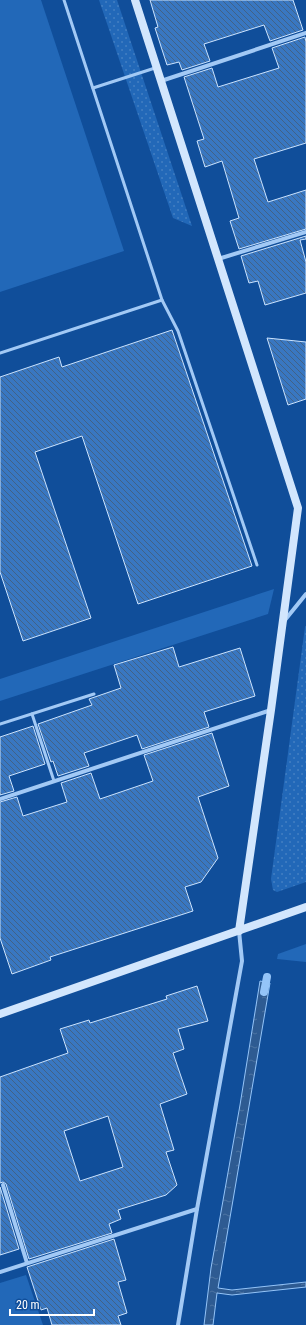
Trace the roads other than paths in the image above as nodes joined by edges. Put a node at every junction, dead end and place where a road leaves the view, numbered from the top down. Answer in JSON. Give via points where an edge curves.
{"nodes":[{"id":1,"x":64,"y":0,"type":"edge"},
{"id":2,"x":135,"y":0,"type":"edge"},
{"id":3,"x":306,"y":33,"type":"edge"},
{"id":4,"x":157,"y":68,"type":"junction"},
{"id":5,"x":161,"y":81,"type":"junction"},
{"id":6,"x":93,"y":88,"type":"junction"},
{"id":7,"x":306,"y":232,"type":"edge"},
{"id":8,"x":218,"y":259,"type":"junction"},
{"id":9,"x":162,"y":300,"type":"junction"},
{"id":10,"x":0,"y":353,"type":"edge"},
{"id":11,"x":257,"y":565,"type":"dead end"},
{"id":12,"x":306,"y":594,"type":"edge"},
{"id":13,"x":283,"y":623,"type":"junction"},
{"id":14,"x":94,"y":694,"type":"dead end"},
{"id":15,"x":271,"y":710,"type":"junction"},
{"id":16,"x":32,"y":714,"type":"junction"},
{"id":17,"x":0,"y":724,"type":"edge"},
{"id":18,"x":54,"y":781,"type":"junction"},
{"id":19,"x":0,"y":799,"type":"edge"},
{"id":20,"x":306,"y":907,"type":"edge"},
{"id":21,"x":239,"y":931,"type":"junction"},
{"id":22,"x":0,"y":1014,"type":"edge"},
{"id":23,"x":3,"y":1185,"type":"dead end"},
{"id":24,"x":197,"y":1209,"type":"junction"},
{"id":25,"x":27,"y":1263,"type":"junction"},
{"id":26,"x":0,"y":1272,"type":"edge"},
{"id":27,"x":178,"y":1325,"type":"edge"}],
"edges":[{"from":1,"to":6,"type":"lane"},
{"from":2,"to":4,"type":"street"},
{"from":3,"to":5,"type":"street"},
{"from":4,"to":5,"type":"street"},
{"from":4,"to":6,"type":"lane"},
{"from":5,"to":8,"type":"street"},
{"from":6,"to":9,"type":"lane"},
{"from":7,"to":8,"type":"street"},
{"from":8,"to":13,"type":"street","via":[[298,508]]},
{"from":9,"to":10,"type":"lane"},
{"from":9,"to":11,"type":"lane","via":[[178,331]]},
{"from":12,"to":13,"type":"street"},
{"from":13,"to":15,"type":"street"},
{"from":14,"to":16,"type":"lane"},
{"from":15,"to":18,"type":"street"},
{"from":15,"to":21,"type":"street"},
{"from":16,"to":17,"type":"lane"},
{"from":16,"to":18,"type":"lane"},
{"from":18,"to":19,"type":"street"},
{"from":20,"to":21,"type":"street"},
{"from":21,"to":22,"type":"street"},
{"from":21,"to":24,"type":"street","via":[[242,961]]},
{"from":23,"to":25,"type":"street"},
{"from":24,"to":25,"type":"street"},
{"from":24,"to":27,"type":"street"},
{"from":25,"to":26,"type":"street"}]}
